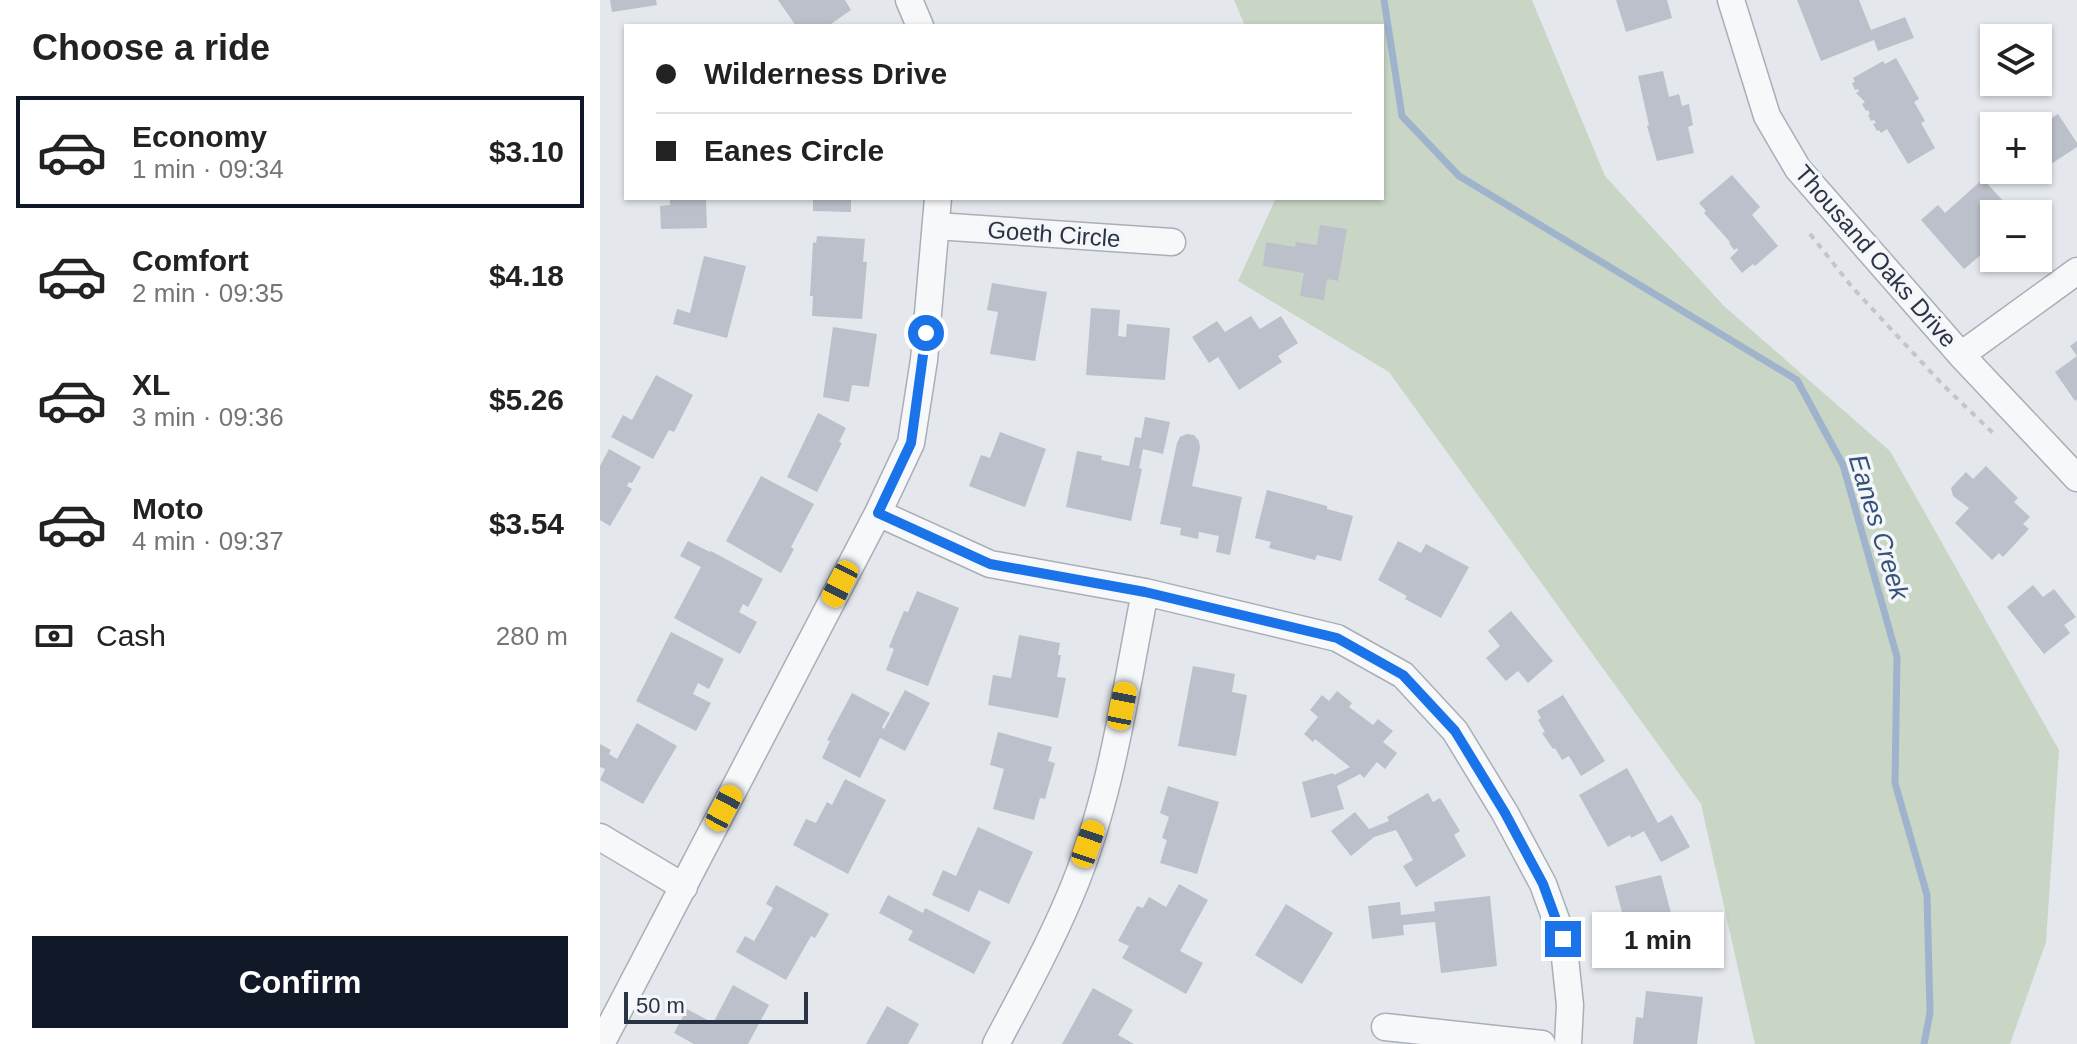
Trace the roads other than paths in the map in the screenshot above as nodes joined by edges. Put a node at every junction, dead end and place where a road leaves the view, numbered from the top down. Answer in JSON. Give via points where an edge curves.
{"nodes":[{"id":1,"x":909,"y":0,"type":"edge"},
{"id":2,"x":1731,"y":0,"type":"edge"},
{"id":3,"x":919,"y":24,"type":"edge"},
{"id":4,"x":938,"y":200,"type":"edge"},
{"id":5,"x":936,"y":226,"type":"junction"},
{"id":6,"x":1172,"y":242,"type":"dead end"},
{"id":7,"x":2077,"y":271,"type":"edge"},
{"id":8,"x":1961,"y":355,"type":"junction"},
{"id":9,"x":2077,"y":478,"type":"edge"},
{"id":10,"x":878,"y":513,"type":"junction"},
{"id":11,"x":1145,"y":592,"type":"junction"},
{"id":12,"x":600,"y":837,"type":"edge"},
{"id":13,"x":684,"y":887,"type":"junction"},
{"id":14,"x":1385,"y":1027,"type":"dead end"},
{"id":15,"x":601,"y":1044,"type":"edge"},
{"id":16,"x":996,"y":1044,"type":"edge"},
{"id":17,"x":1542,"y":1044,"type":"edge"},
{"id":18,"x":1568,"y":1044,"type":"edge"}],
"edges":[{"from":1,"to":3,"type":"street"},
{"from":2,"to":8,"type":"street","name":"Thousand Oaks Drive","via":[[1767,116],[1798,169]]},
{"from":4,"to":5,"type":"street"},
{"from":5,"to":6,"type":"street","name":"Goeth Circle"},
{"from":5,"to":10,"type":"street","via":[[911,443]]},
{"from":7,"to":8,"type":"street"},
{"from":8,"to":9,"type":"street","name":"Thousand Oaks Drive"},
{"from":10,"to":11,"type":"street","via":[[990,564]]},
{"from":10,"to":13,"type":"street"},
{"from":11,"to":16,"type":"street","via":[[1097,819],[1071,894]]},
{"from":11,"to":18,"type":"street","via":[[1337,638],[1403,675],[1455,731],[1543,884],[1563,939]]},
{"from":12,"to":13,"type":"street"},
{"from":13,"to":15,"type":"street"},
{"from":14,"to":17,"type":"street"}]}
